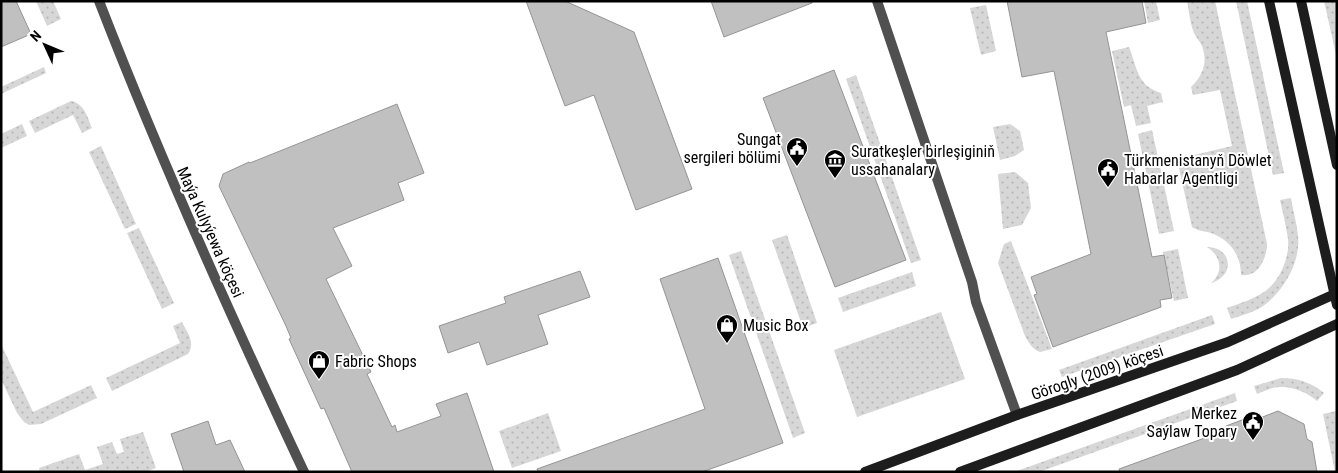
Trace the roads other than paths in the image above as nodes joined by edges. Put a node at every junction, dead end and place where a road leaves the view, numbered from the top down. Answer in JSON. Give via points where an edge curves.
{"nodes":[{"id":1,"x":98,"y":1,"type":"edge"},
{"id":2,"x":877,"y":1,"type":"edge"},
{"id":3,"x":1269,"y":1,"type":"edge"},
{"id":4,"x":1302,"y":1,"type":"edge"},
{"id":5,"x":1337,"y":165,"type":"edge"},
{"id":6,"x":1336,"y":293,"type":"edge"},
{"id":7,"x":1337,"y":305,"type":"edge"},
{"id":8,"x":1337,"y":324,"type":"edge"},
{"id":9,"x":1017,"y":416,"type":"junction"},
{"id":10,"x":304,"y":472,"type":"edge"},
{"id":11,"x":864,"y":472,"type":"edge"},
{"id":12,"x":960,"y":472,"type":"edge"}],
"edges":[{"from":1,"to":10,"type":"street","name":"Maýa Kulyýewa köçesi","via":[[154,140]]},
{"from":2,"to":9,"type":"street"},
{"from":3,"to":6,"type":"street"},
{"from":4,"to":5,"type":"street"},
{"from":6,"to":7,"type":"street"},
{"from":6,"to":9,"type":"street","name":"Görogly (2009) köçesi","via":[[1228,342]]},
{"from":8,"to":12,"type":"street","via":[[1237,370]]},
{"from":9,"to":11,"type":"street","name":"Görogly (2009) köçesi"}]}
